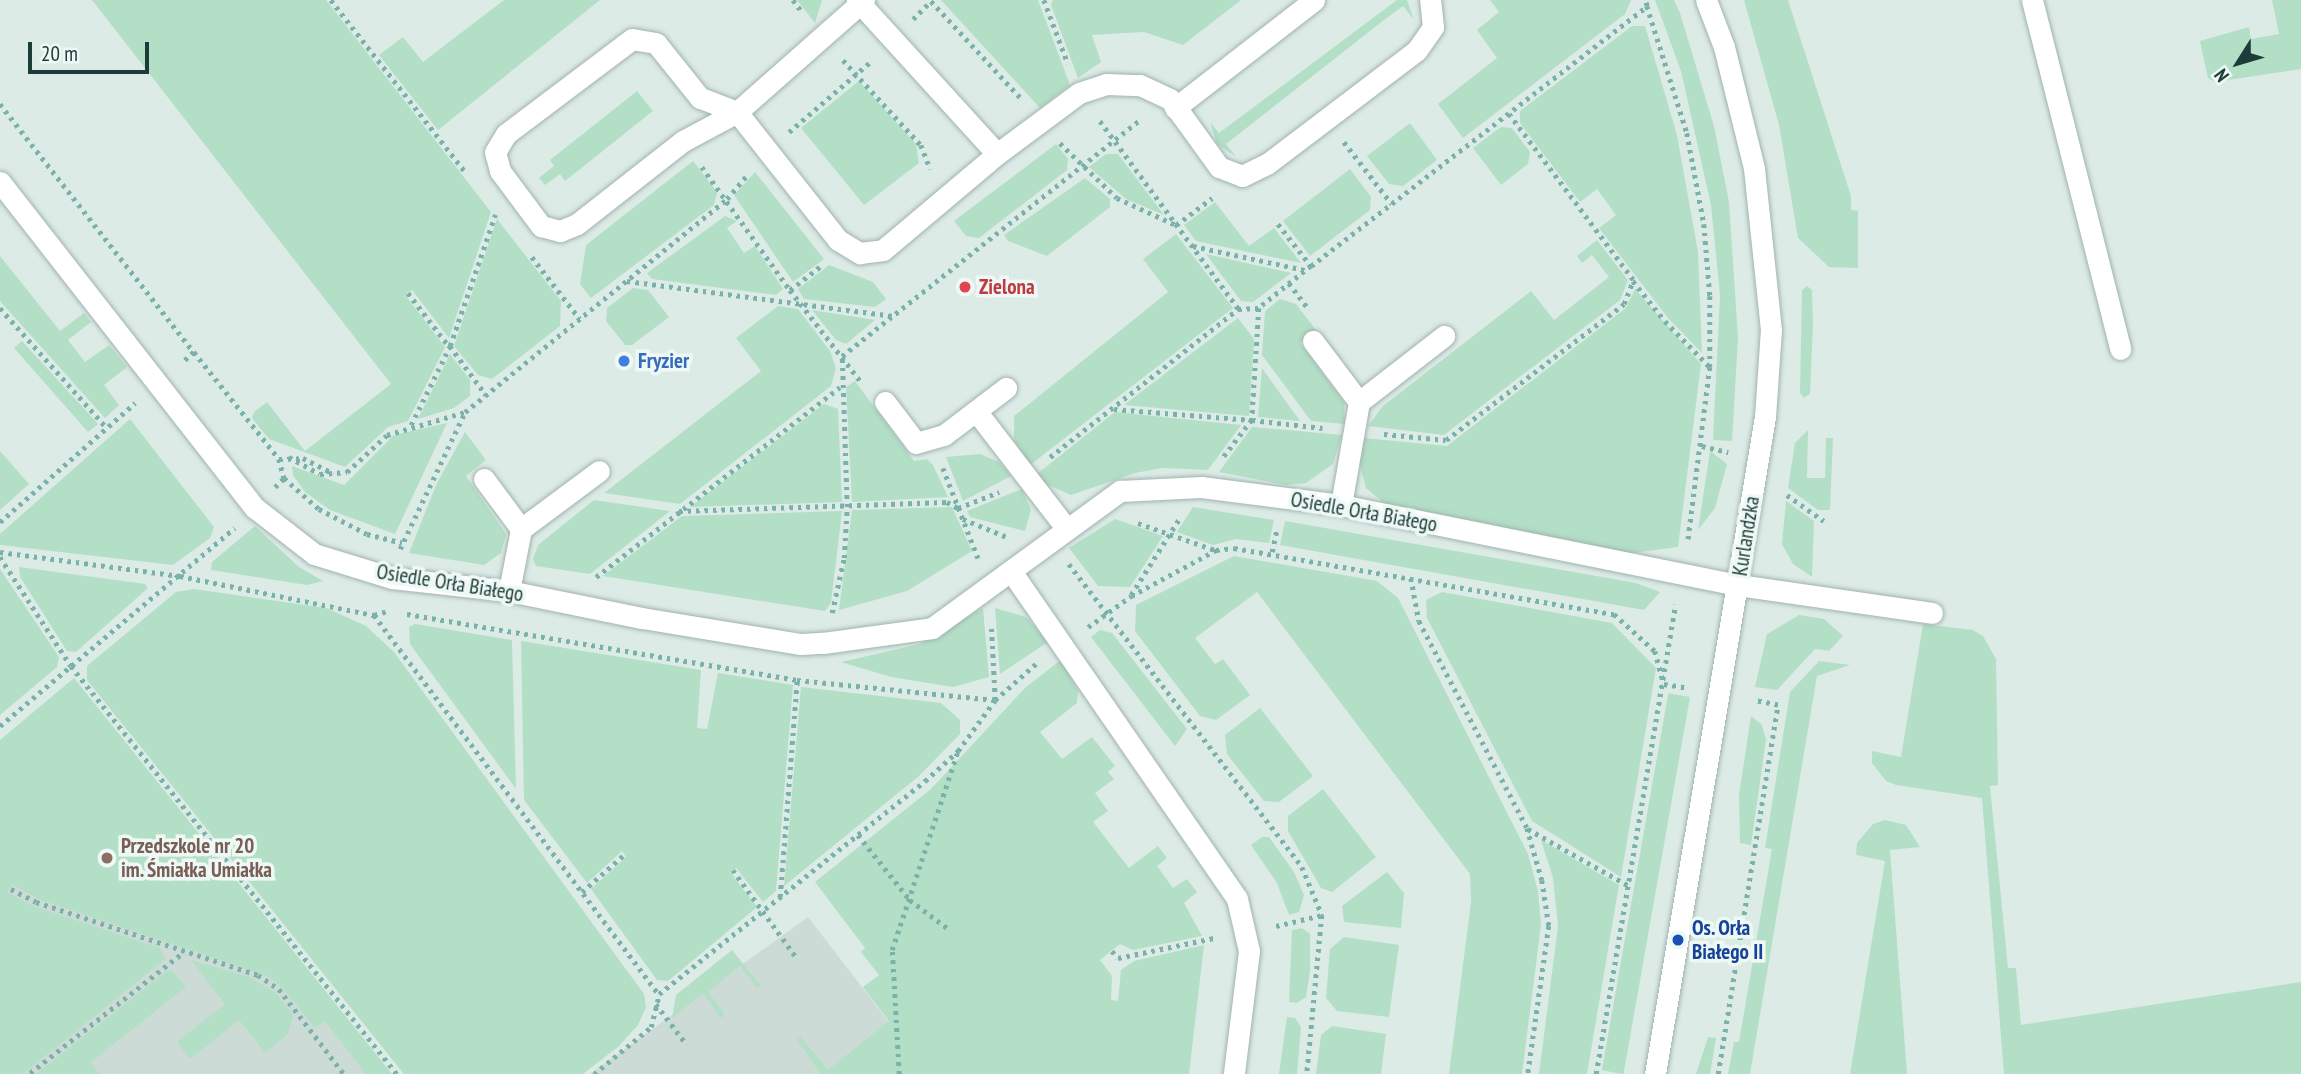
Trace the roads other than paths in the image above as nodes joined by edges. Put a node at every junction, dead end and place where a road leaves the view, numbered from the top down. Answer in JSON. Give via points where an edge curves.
{"nodes":[{"id":1,"x":1314,"y":0,"type":"edge"},
{"id":2,"x":1430,"y":0,"type":"edge"},
{"id":3,"x":1706,"y":0,"type":"edge"},
{"id":4,"x":2032,"y":0,"type":"edge"},
{"id":5,"x":860,"y":1,"type":"edge"},
{"id":6,"x":1172,"y":103,"type":"junction"},
{"id":7,"x":737,"y":112,"type":"junction"},
{"id":8,"x":997,"y":154,"type":"junction"},
{"id":9,"x":0,"y":182,"type":"edge"},
{"id":10,"x":1444,"y":337,"type":"dead end"},
{"id":11,"x":1312,"y":341,"type":"dead end"},
{"id":12,"x":2120,"y":349,"type":"dead end"},
{"id":13,"x":1006,"y":388,"type":"dead end"},
{"id":14,"x":885,"y":402,"type":"dead end"},
{"id":15,"x":1359,"y":402,"type":"junction"},
{"id":16,"x":976,"y":411,"type":"junction"},
{"id":17,"x":599,"y":471,"type":"dead end"},
{"id":18,"x":484,"y":479,"type":"dead end"},
{"id":19,"x":1340,"y":505,"type":"junction"},
{"id":20,"x":521,"y":529,"type":"junction"},
{"id":21,"x":1067,"y":529,"type":"junction"},
{"id":22,"x":1011,"y":571,"type":"junction"},
{"id":23,"x":1738,"y":585,"type":"junction"},
{"id":24,"x":509,"y":591,"type":"junction"},
{"id":25,"x":1932,"y":613,"type":"dead end"},
{"id":26,"x":1234,"y":1074,"type":"edge"},
{"id":27,"x":1655,"y":1074,"type":"edge"}],
"edges":[{"from":1,"to":6,"type":"street"},
{"from":2,"to":6,"type":"street","via":[[1433,27],[1417,50],[1267,164],[1242,176],[1219,167]]},
{"from":3,"to":23,"type":"street","name":"Kurlandzka","via":[[1728,59],[1754,168],[1771,330],[1765,417]]},
{"from":4,"to":12,"type":"street"},
{"from":5,"to":7,"type":"street"},
{"from":5,"to":8,"type":"street"},
{"from":6,"to":8,"type":"street","via":[[1140,85],[1093,88],[1079,93]]},
{"from":7,"to":7,"type":"street","via":[[683,141],[577,223],[559,231],[541,226],[500,171],[495,152],[506,134],[632,39],[656,43],[700,98]]},
{"from":7,"to":8,"type":"street","via":[[838,240],[860,253],[883,250]]},
{"from":9,"to":24,"type":"street","name":"Osiedle Orła Białego","via":[[255,508],[314,554],[392,578]]},
{"from":10,"to":15,"type":"street"},
{"from":11,"to":15,"type":"street"},
{"from":13,"to":16,"type":"street"},
{"from":14,"to":16,"type":"street","via":[[916,443],[944,435]]},
{"from":15,"to":19,"type":"street"},
{"from":16,"to":21,"type":"street"},
{"from":17,"to":20,"type":"street"},
{"from":18,"to":20,"type":"street"},
{"from":19,"to":21,"type":"street","name":"Osiedle Orła Białego","via":[[1201,488],[1120,491]]},
{"from":19,"to":23,"type":"street","name":"Osiedle Orła Białego"},
{"from":20,"to":24,"type":"street"},
{"from":21,"to":22,"type":"street","name":"Osiedle Orła Białego"},
{"from":22,"to":24,"type":"street","name":"Osiedle Orła Białego","via":[[932,628],[823,643],[642,618]]},
{"from":22,"to":26,"type":"street","via":[[1237,900],[1249,951]]},
{"from":23,"to":25,"type":"street","name":"Osiedle Orła Białego"},
{"from":23,"to":27,"type":"street","name":"Kurlandzka"}]}
